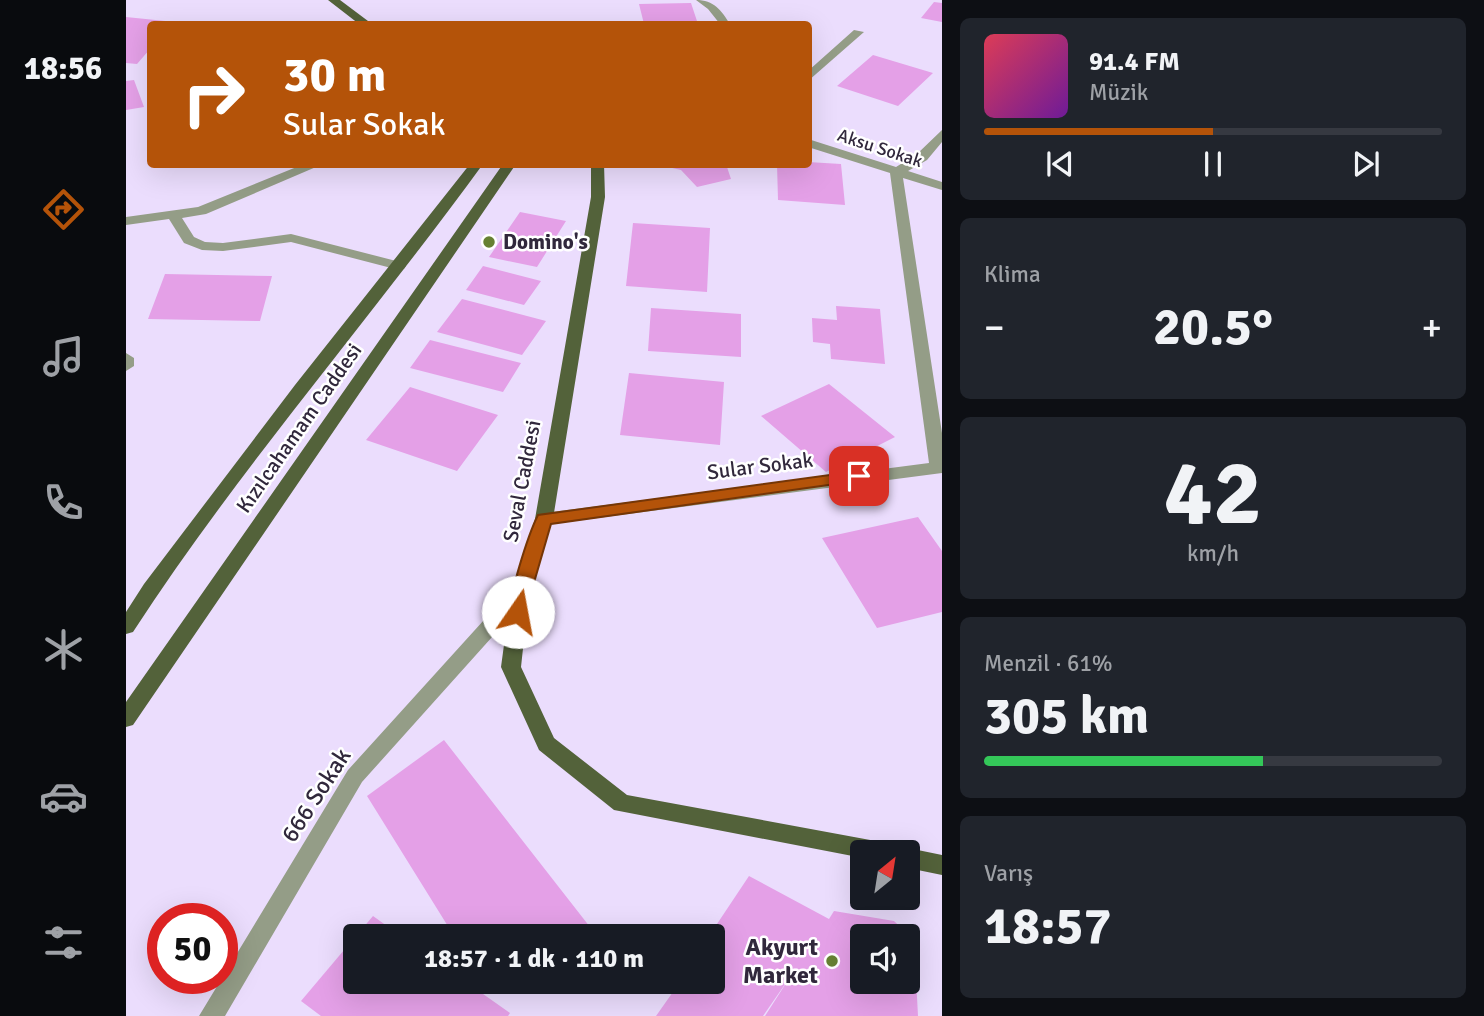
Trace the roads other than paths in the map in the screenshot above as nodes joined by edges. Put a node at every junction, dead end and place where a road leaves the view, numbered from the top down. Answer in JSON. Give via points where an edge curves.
{"nodes":[{"id":1,"x":333,"y":0,"type":"edge"},
{"id":2,"x":701,"y":0,"type":"edge"},
{"id":3,"x":362,"y":21,"type":"edge"},
{"id":4,"x":722,"y":21,"type":"edge"},
{"id":5,"x":859,"y":32,"type":"dead end"},
{"id":6,"x":812,"y":74,"type":"edge"},
{"id":7,"x":942,"y":134,"type":"edge"},
{"id":8,"x":812,"y":144,"type":"edge"},
{"id":9,"x":307,"y":168,"type":"edge"},
{"id":10,"x":474,"y":168,"type":"edge"},
{"id":11,"x":507,"y":168,"type":"edge"},
{"id":12,"x":597,"y":168,"type":"edge"},
{"id":13,"x":609,"y":168,"type":"edge"},
{"id":14,"x":896,"y":172,"type":"junction"},
{"id":15,"x":942,"y":186,"type":"edge"},
{"id":16,"x":598,"y":197,"type":"junction"},
{"id":17,"x":173,"y":215,"type":"junction"},
{"id":18,"x":126,"y":221,"type":"edge"},
{"id":19,"x":399,"y":266,"type":"junction"},
{"id":20,"x":126,"y":358,"type":"edge"},
{"id":21,"x":126,"y":366,"type":"edge"},
{"id":22,"x":940,"y":467,"type":"edge"},
{"id":23,"x":544,"y":519,"type":"junction"},
{"id":24,"x":520,"y":593,"type":"junction"},
{"id":25,"x":126,"y":627,"type":"edge"},
{"id":26,"x":126,"y":719,"type":"edge"},
{"id":27,"x":850,"y":846,"type":"edge"},
{"id":28,"x":920,"y":860,"type":"edge"},
{"id":29,"x":942,"y":865,"type":"edge"},
{"id":30,"x":211,"y":1016,"type":"edge"}],
"edges":[{"from":1,"to":3,"type":"main road"},
{"from":2,"to":4,"type":"street"},
{"from":5,"to":6,"type":"street"},
{"from":7,"to":14,"type":"street","via":[[922,157]]},
{"from":8,"to":14,"type":"street","name":"Aksu Sokak"},
{"from":9,"to":17,"type":"street","via":[[201,211]]},
{"from":10,"to":19,"type":"main road","name":"Kızılcahamam Caddesi"},
{"from":11,"to":26,"type":"main road","name":"Kızılcahamam Caddesi","via":[[192,617]]},
{"from":12,"to":16,"type":"main road","name":"Seval Caddesi"},
{"from":13,"to":16,"type":"main road","name":"Seval Caddesi"},
{"from":14,"to":15,"type":"street","name":"Aksu Sokak"},
{"from":14,"to":22,"type":"street","name":"Sular Sokak"},
{"from":16,"to":23,"type":"main road","name":"Seval Caddesi"},
{"from":17,"to":18,"type":"street"},
{"from":17,"to":19,"type":"street","via":[[189,240],[202,246],[291,238]]},
{"from":19,"to":25,"type":"main road","name":"Kızılcahamam Caddesi","via":[[301,389]]},
{"from":20,"to":21,"type":"street"},
{"from":22,"to":23,"type":"street","name":"Sular Sokak"},
{"from":23,"to":24,"type":"main road","name":"Seval Caddesi"},
{"from":24,"to":27,"type":"main road","name":"Seval Caddesi","via":[[511,667],[546,744],[622,803]]},
{"from":24,"to":30,"type":"street","name":"666 Sokak","via":[[355,776]]},
{"from":28,"to":29,"type":"main road"}]}
